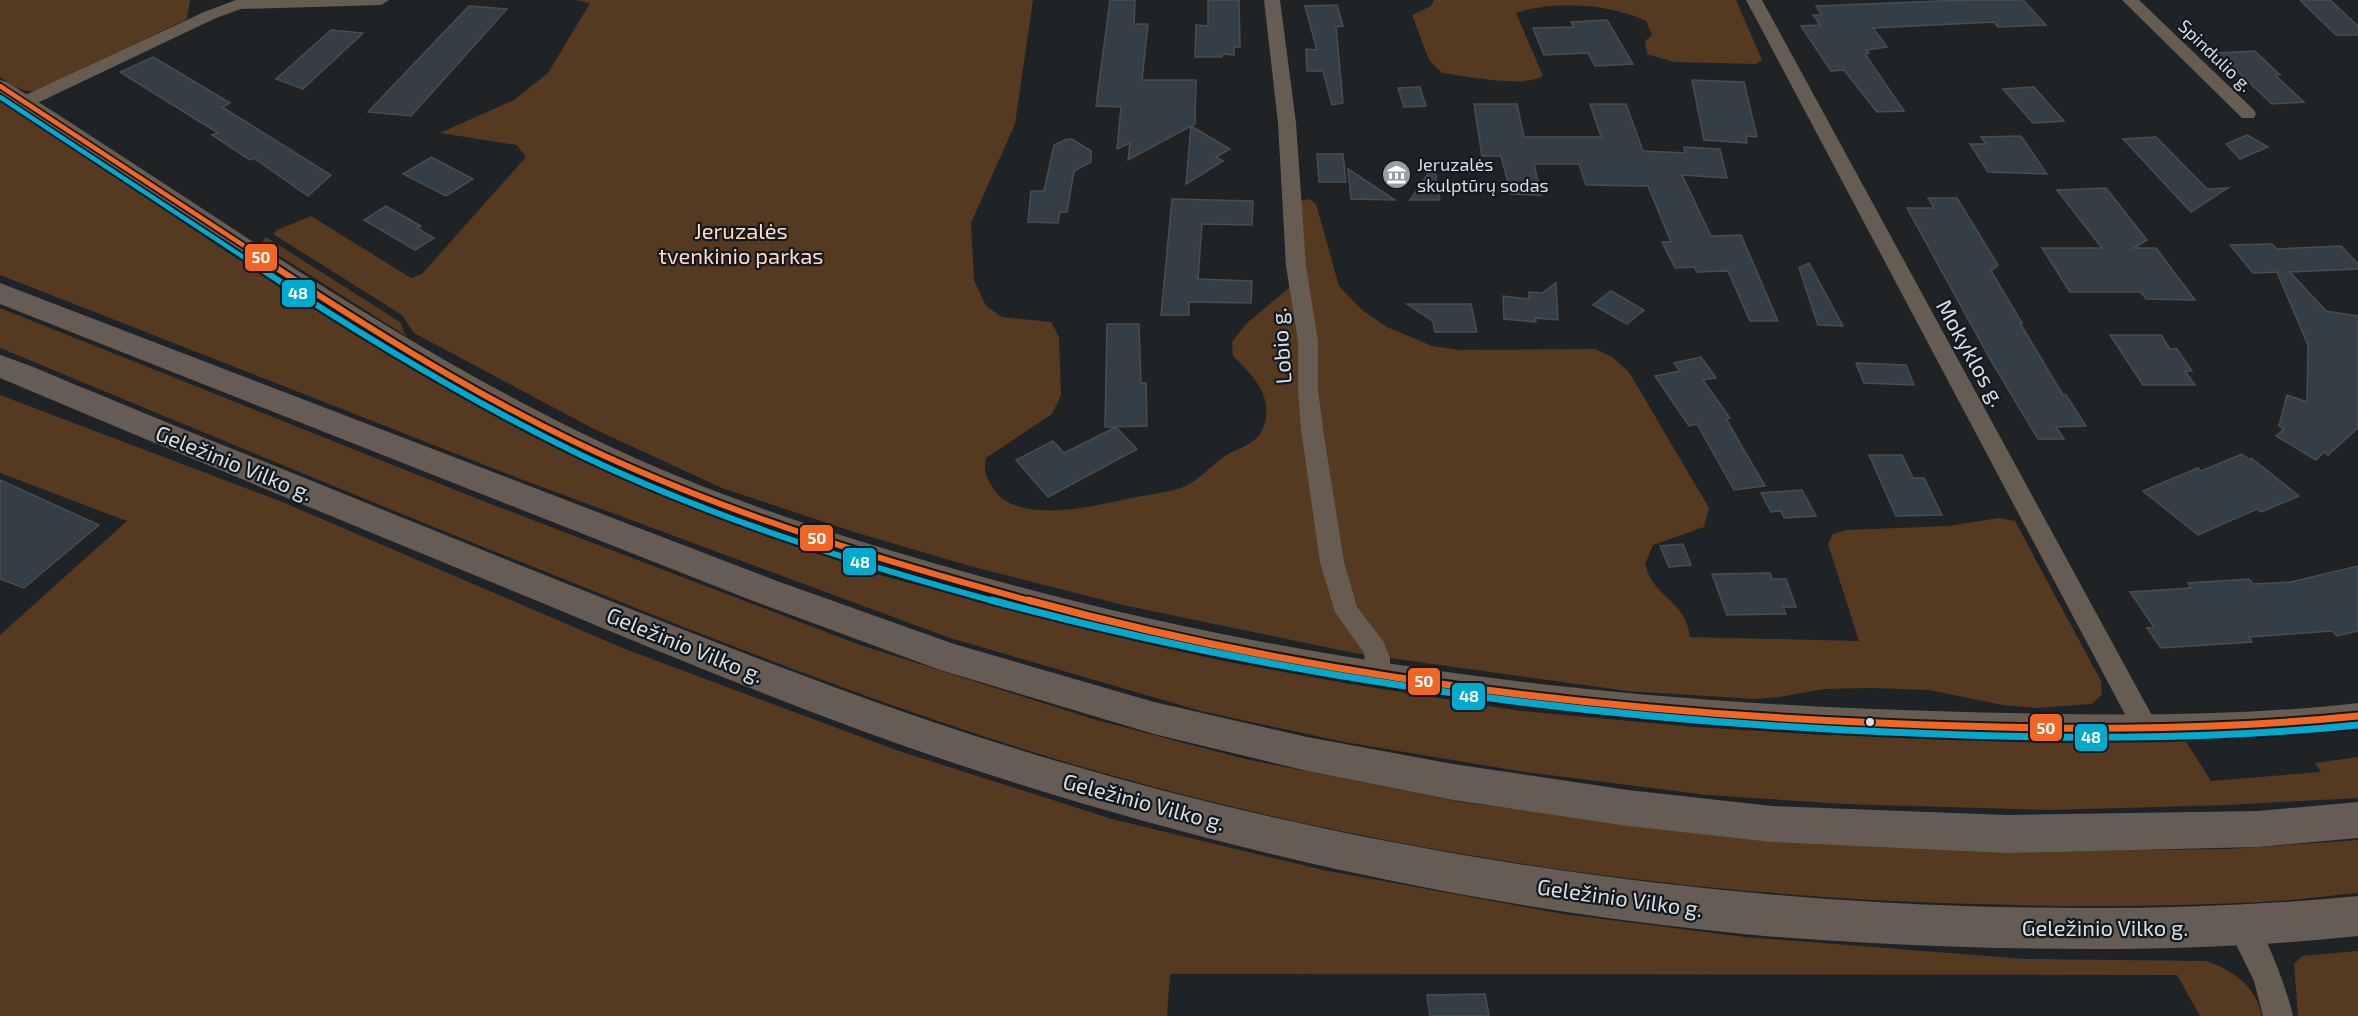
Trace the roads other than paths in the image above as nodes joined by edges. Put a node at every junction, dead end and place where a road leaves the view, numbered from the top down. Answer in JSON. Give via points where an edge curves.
{"nodes":[{"id":1,"x":381,"y":0,"type":"edge"},
{"id":2,"x":1272,"y":0,"type":"edge"},
{"id":3,"x":1754,"y":0,"type":"edge"},
{"id":4,"x":2130,"y":0,"type":"edge"},
{"id":5,"x":0,"y":86,"type":"edge"},
{"id":6,"x":26,"y":102,"type":"junction"},
{"id":7,"x":2248,"y":114,"type":"dead end"},
{"id":8,"x":0,"y":292,"type":"edge"},
{"id":9,"x":0,"y":366,"type":"edge"},
{"id":10,"x":1378,"y":676,"type":"junction"},
{"id":11,"x":2358,"y":716,"type":"edge"},
{"id":12,"x":2146,"y":729,"type":"junction"},
{"id":13,"x":2358,"y":820,"type":"edge"},
{"id":14,"x":2358,"y":916,"type":"edge"},
{"id":15,"x":2241,"y":926,"type":"junction"},
{"id":16,"x":2278,"y":1016,"type":"edge"}],
"edges":[{"from":1,"to":6,"type":"street","via":[[239,4]]},
{"from":2,"to":10,"type":"street","name":"Lobio g.","via":[[1286,116],[1296,266],[1308,341],[1311,429],[1340,594],[1347,612],[1374,648]]},
{"from":3,"to":12,"type":"street","name":"Mokyklos g."},
{"from":4,"to":7,"type":"street","name":"Spindulio g."},
{"from":5,"to":6,"type":"street"},
{"from":6,"to":10,"type":"street","via":[[337,308],[485,395],[647,475],[790,529],[948,580],[1203,644]]},
{"from":8,"to":13,"type":"highway","via":[[754,587],[953,659],[1154,718],[1306,754],[1465,784],[1772,824],[2007,834],[2201,831]]},
{"from":9,"to":15,"type":"highway","name":"Geležinio Vilko g.","via":[[777,683],[938,741],[1075,784],[1234,826],[1509,882],[1672,907],[1812,920],[1959,926]]},
{"from":10,"to":12,"type":"street","via":[[1614,707],[1745,717],[1908,725]]},
{"from":11,"to":12,"type":"street","via":[[2283,724]]},
{"from":14,"to":15,"type":"highway","name":"Geležinio Vilko g."},
{"from":15,"to":16,"type":"street","via":[[2264,966]]}]}
